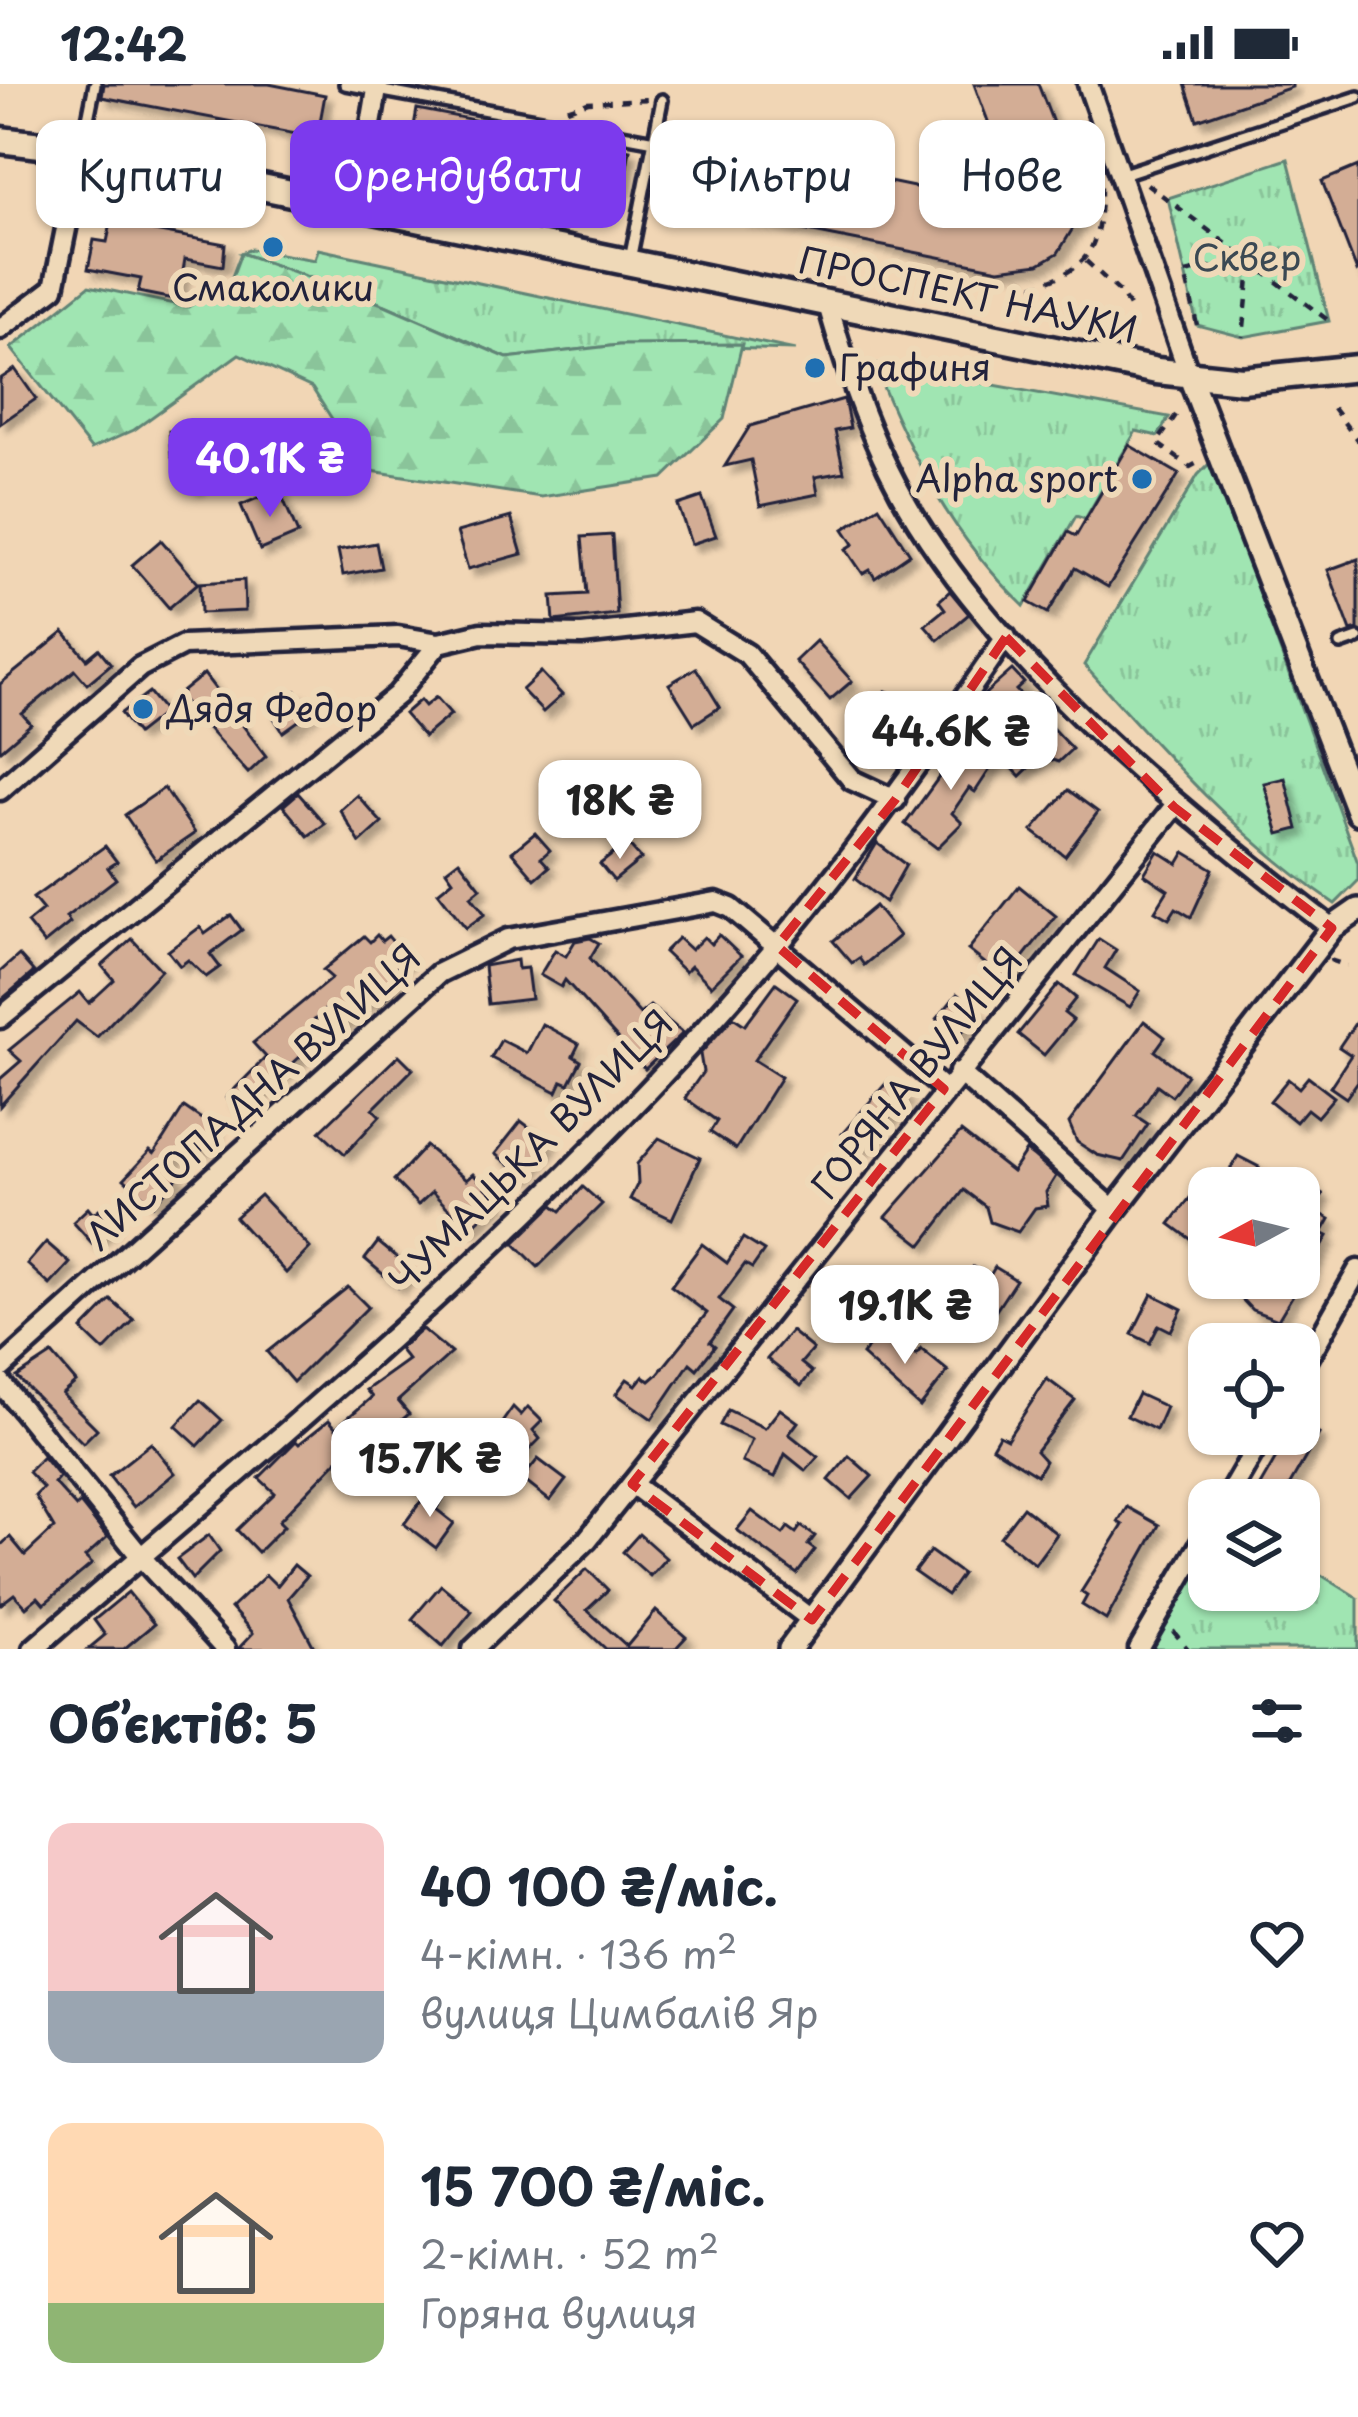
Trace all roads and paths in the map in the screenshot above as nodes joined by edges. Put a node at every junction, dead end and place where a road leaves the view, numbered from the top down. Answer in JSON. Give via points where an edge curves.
{"nodes":[{"id":1,"x":95,"y":84,"type":"edge"},
{"id":2,"x":345,"y":84,"type":"edge"},
{"id":3,"x":1088,"y":84,"type":"edge"},
{"id":4,"x":377,"y":87,"type":"edge"},
{"id":5,"x":1358,"y":97,"type":"edge"},
{"id":6,"x":662,"y":100,"type":"joint"},
{"id":7,"x":88,"y":120,"type":"edge"},
{"id":8,"x":371,"y":120,"type":"edge"},
{"id":9,"x":539,"y":120,"type":"edge"},
{"id":10,"x":546,"y":120,"type":"edge"},
{"id":11,"x":659,"y":120,"type":"edge"},
{"id":12,"x":0,"y":140,"type":"edge"},
{"id":13,"x":36,"y":144,"type":"edge"},
{"id":14,"x":650,"y":164,"type":"edge"},
{"id":15,"x":1117,"y":175,"type":"junction"},
{"id":16,"x":66,"y":228,"type":"edge"},
{"id":17,"x":466,"y":228,"type":"edge"},
{"id":18,"x":1251,"y":259,"type":"junction"},
{"id":19,"x":629,"y":261,"type":"junction"},
{"id":20,"x":1086,"y":261,"type":"junction"},
{"id":21,"x":1015,"y":291,"type":"dead end"},
{"id":22,"x":827,"y":301,"type":"junction"},
{"id":23,"x":1133,"y":314,"type":"dead end"},
{"id":24,"x":1329,"y":321,"type":"dead end"},
{"id":25,"x":1197,"y":325,"type":"dead end"},
{"id":26,"x":0,"y":329,"type":"edge"},
{"id":27,"x":1243,"y":337,"type":"dead end"},
{"id":28,"x":1358,"y":368,"type":"edge"},
{"id":29,"x":1190,"y":377,"type":"junction"},
{"id":30,"x":1333,"y":408,"type":"dead end"},
{"id":31,"x":1175,"y":415,"type":"dead end"},
{"id":32,"x":1358,"y":441,"type":"edge"},
{"id":33,"x":1217,"y":452,"type":"junction"},
{"id":34,"x":1006,"y":637,"type":"junction"},
{"id":35,"x":1358,"y":638,"type":"edge"},
{"id":36,"x":439,"y":643,"type":"junction"},
{"id":37,"x":1341,"y":644,"type":"dead end"},
{"id":38,"x":0,"y":790,"type":"edge"},
{"id":39,"x":895,"y":800,"type":"junction"},
{"id":40,"x":1174,"y":807,"type":"junction"},
{"id":41,"x":1358,"y":813,"type":"edge"},
{"id":42,"x":1358,"y":910,"type":"edge"},
{"id":43,"x":1332,"y":928,"type":"junction"},
{"id":44,"x":777,"y":946,"type":"junction"},
{"id":45,"x":0,"y":1018,"type":"edge"},
{"id":46,"x":959,"y":1072,"type":"junction"},
{"id":47,"x":944,"y":1090,"type":"junction"},
{"id":48,"x":1114,"y":1210,"type":"junction"},
{"id":49,"x":1358,"y":1270,"type":"edge"},
{"id":50,"x":1320,"y":1337,"type":"edge"},
{"id":51,"x":0,"y":1369,"type":"edge"},
{"id":52,"x":0,"y":1382,"type":"edge"},
{"id":53,"x":632,"y":1484,"type":"junction"},
{"id":54,"x":141,"y":1557,"type":"junction"},
{"id":55,"x":1188,"y":1565,"type":"edge"},
{"id":56,"x":812,"y":1620,"type":"junction"},
{"id":57,"x":1156,"y":1620,"type":"junction"},
{"id":58,"x":797,"y":1647,"type":"edge"},
{"id":59,"x":33,"y":1649,"type":"edge"},
{"id":60,"x":225,"y":1649,"type":"edge"},
{"id":61,"x":473,"y":1649,"type":"edge"},
{"id":62,"x":1139,"y":1649,"type":"edge"},
{"id":63,"x":1188,"y":1649,"type":"edge"}],
"edges":[{"from":1,"to":7,"type":"lane"},
{"from":2,"to":4,"type":"lane"},
{"from":3,"to":15,"type":"street"},
{"from":4,"to":8,"type":"street"},
{"from":4,"to":9,"type":"lane"},
{"from":5,"to":15,"type":"lane"},
{"from":6,"to":10,"type":"path","via":[[588,102]]},
{"from":6,"to":11,"type":"lane"},
{"from":12,"to":13,"type":"main road","name":"ПРОСПЕКТ НАУКИ"},
{"from":14,"to":19,"type":"lane"},
{"from":15,"to":18,"type":"path"},
{"from":15,"to":20,"type":"path"},
{"from":15,"to":29,"type":"street"},
{"from":16,"to":26,"type":"street","via":[[54,288]]},
{"from":17,"to":19,"type":"main road","name":"ПРОСПЕКТ НАУКИ"},
{"from":18,"to":24,"type":"path"},
{"from":18,"to":25,"type":"path","via":[[1185,273]]},
{"from":18,"to":27,"type":"path"},
{"from":19,"to":22,"type":"main road","name":"ПРОСПЕКТ НАУКИ"},
{"from":20,"to":21,"type":"path","via":[[1063,278]]},
{"from":20,"to":23,"type":"path"},
{"from":22,"to":29,"type":"main road","name":"ПРОСПЕКТ НАУКИ"},
{"from":22,"to":34,"type":"street","via":[[856,397],[916,520]]},
{"from":28,"to":29,"type":"main road","name":"ПРОСПЕКТ НАУКИ"},
{"from":29,"to":33,"type":"street"},
{"from":30,"to":32,"type":"path"},
{"from":31,"to":33,"type":"path","via":[[1157,443],[1190,467]]},
{"from":33,"to":41,"type":"street"},
{"from":34,"to":39,"type":"street","name":"ЧУМАЦЬКА ВУЛИЦЯ"},
{"from":34,"to":40,"type":"street"},
{"from":35,"to":37,"type":"lane"},
{"from":36,"to":38,"type":"street","via":[[398,635],[166,649]]},
{"from":36,"to":39,"type":"street","via":[[481,633],[582,635],[694,622],[747,654],[852,780]]},
{"from":36,"to":45,"type":"street","via":[[397,695]]},
{"from":39,"to":44,"type":"street","name":"ЧУМАЦЬКА ВУЛИЦЯ"},
{"from":40,"to":43,"type":"street"},
{"from":40,"to":46,"type":"street","name":"ГОРЯНА ВУЛИЦЯ"},
{"from":42,"to":43,"type":"street"},
{"from":43,"to":48,"type":"street"},
{"from":44,"to":47,"type":"street","name":"ЛИСТОПАДНА ВУЛИЦЯ"},
{"from":44,"to":51,"type":"street","name":"ЛИСТОПАДНА ВУЛИЦЯ","via":[[731,908],[699,903],[508,939],[460,959]]},
{"from":44,"to":54,"type":"street","name":"ЧУМАЦЬКА ВУЛИЦЯ","via":[[477,1258]]},
{"from":46,"to":47,"type":"street","name":"ГОРЯНА ВУЛИЦЯ"},
{"from":46,"to":48,"type":"street"},
{"from":47,"to":53,"type":"street","name":"ГОРЯНА ВУЛИЦЯ"},
{"from":48,"to":56,"type":"street"},
{"from":49,"to":50,"type":"street"},
{"from":52,"to":54,"type":"street"},
{"from":53,"to":56,"type":"street"},
{"from":53,"to":61,"type":"street","name":"ГОРЯНА ВУЛИЦЯ"},
{"from":54,"to":59,"type":"street","name":"ЧУМАЦЬКА ВУЛИЦЯ"},
{"from":54,"to":60,"type":"street"},
{"from":55,"to":57,"type":"street"},
{"from":56,"to":58,"type":"street"},
{"from":57,"to":62,"type":"street"},
{"from":57,"to":63,"type":"path"}]}
